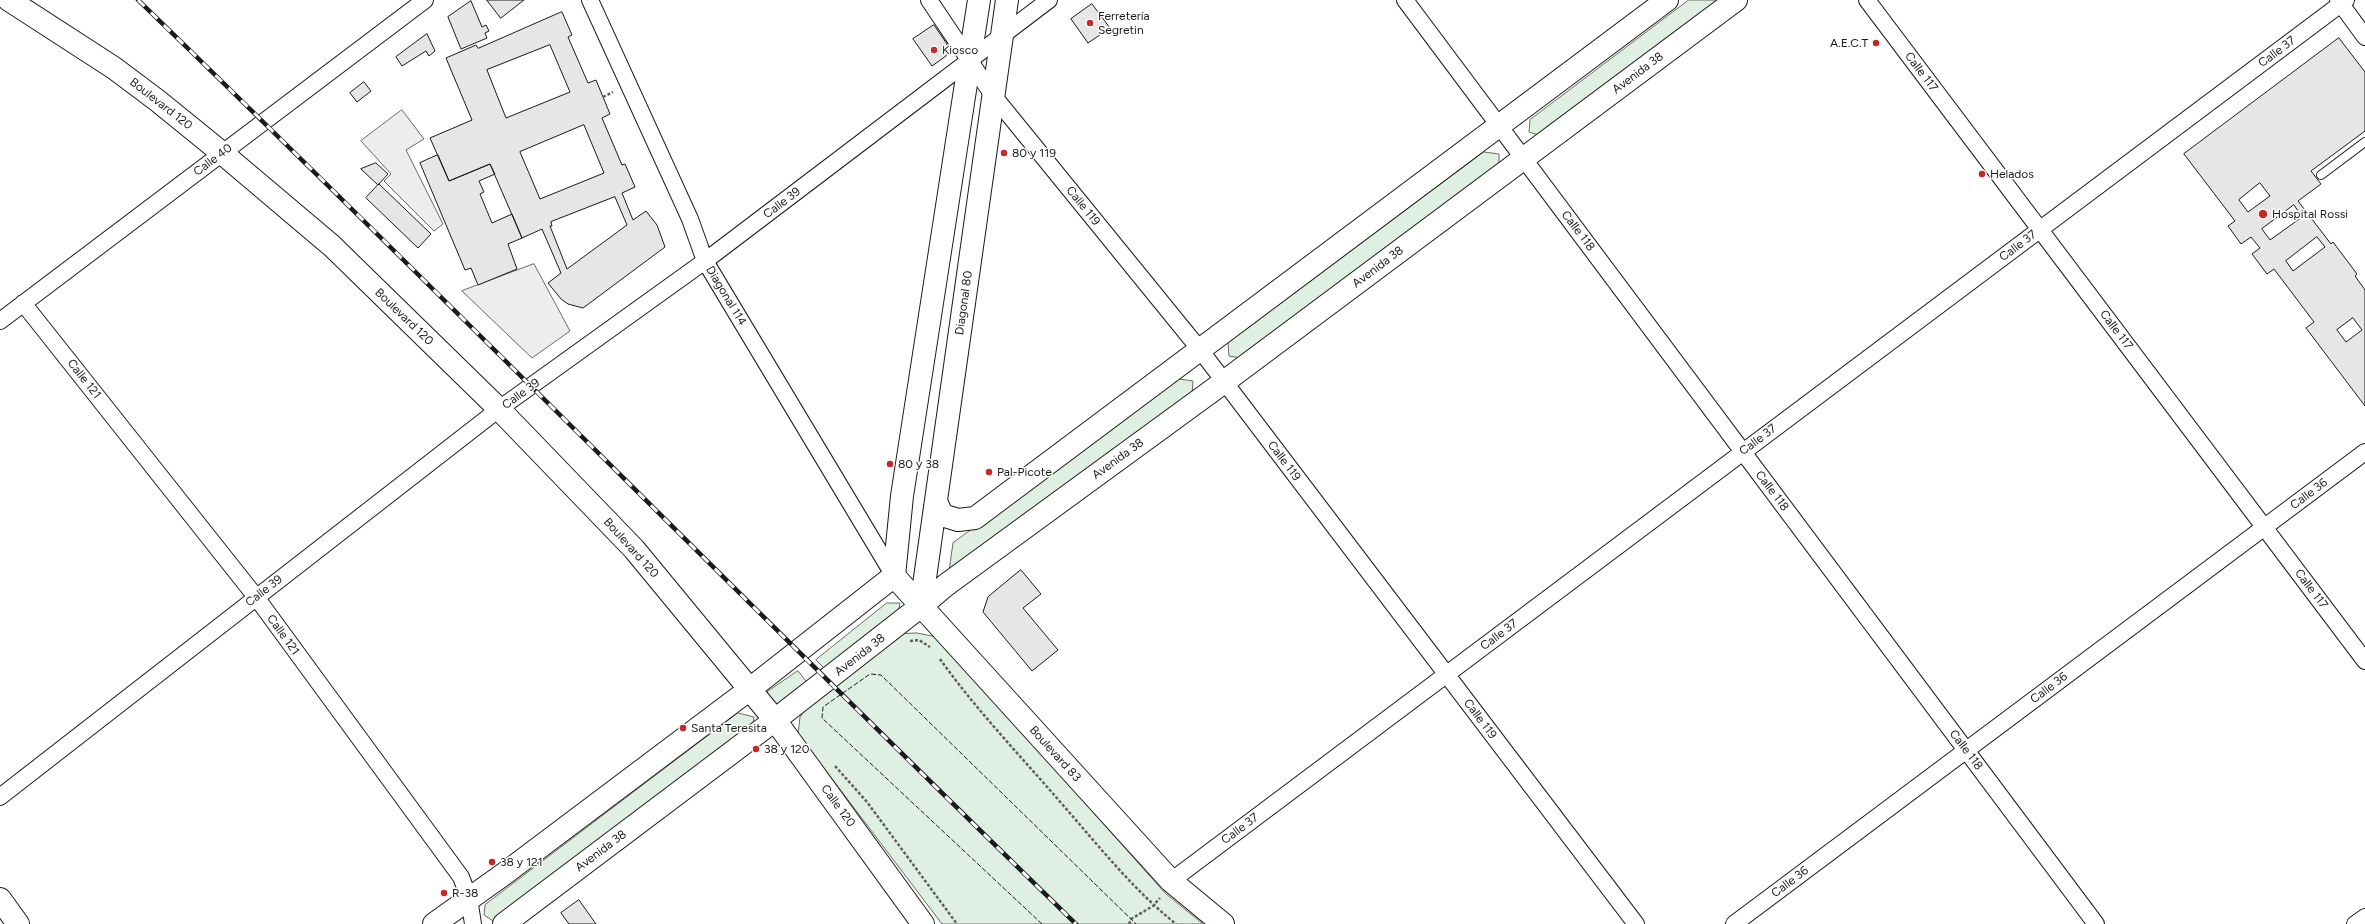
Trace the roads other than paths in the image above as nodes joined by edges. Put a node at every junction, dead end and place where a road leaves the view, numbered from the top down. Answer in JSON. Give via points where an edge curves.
{"nodes":[{"id":1,"x":9,"y":0,"type":"edge"},
{"id":2,"x":425,"y":0,"type":"edge"},
{"id":3,"x":590,"y":0,"type":"edge"},
{"id":4,"x":929,"y":0,"type":"edge"},
{"id":5,"x":979,"y":0,"type":"edge"},
{"id":6,"x":1007,"y":0,"type":"edge"},
{"id":7,"x":1049,"y":0,"type":"edge"},
{"id":8,"x":1405,"y":0,"type":"edge"},
{"id":9,"x":1667,"y":0,"type":"edge"},
{"id":10,"x":1736,"y":0,"type":"edge"},
{"id":11,"x":1867,"y":0,"type":"edge"},
{"id":12,"x":2341,"y":1,"type":"edge"},
{"id":13,"x":1002,"y":36,"type":"junction"},
{"id":14,"x":2365,"y":37,"type":"edge"},
{"id":15,"x":969,"y":60,"type":"junction"},
{"id":16,"x":992,"y":94,"type":"junction"},
{"id":17,"x":1499,"y":126,"type":"junction"},
{"id":18,"x":2365,"y":142,"type":"edge"},
{"id":19,"x":222,"y":153,"type":"junction"},
{"id":20,"x":1523,"y":158,"type":"junction"},
{"id":21,"x":2321,"y":175,"type":"dead end"},
{"id":22,"x":2040,"y":230,"type":"junction"},
{"id":23,"x":705,"y":261,"type":"junction"},
{"id":24,"x":23,"y":303,"type":"junction"},
{"id":25,"x":0,"y":321,"type":"edge"},
{"id":26,"x":1200,"y":351,"type":"junction"},
{"id":27,"x":1224,"y":382,"type":"junction"},
{"id":28,"x":499,"y":409,"type":"junction"},
{"id":29,"x":1743,"y":452,"type":"junction"},
{"id":30,"x":2365,"y":452,"type":"edge"},
{"id":31,"x":936,"y":501,"type":"junction"},
{"id":32,"x":2264,"y":527,"type":"junction"},
{"id":33,"x":894,"y":576,"type":"junction"},
{"id":34,"x":256,"y":597,"type":"junction"},
{"id":35,"x":922,"y":606,"type":"junction"},
{"id":36,"x":2365,"y":661,"type":"edge"},
{"id":37,"x":1446,"y":674,"type":"junction"},
{"id":38,"x":750,"y":689,"type":"junction"},
{"id":39,"x":775,"y":720,"type":"junction"},
{"id":40,"x":1966,"y":750,"type":"junction"},
{"id":41,"x":0,"y":797,"type":"edge"},
{"id":42,"x":1170,"y":881,"type":"junction"},
{"id":43,"x":469,"y":898,"type":"junction"},
{"id":44,"x":0,"y":899,"type":"edge"},
{"id":45,"x":2365,"y":917,"type":"edge"},
{"id":46,"x":18,"y":924,"type":"edge"},
{"id":47,"x":434,"y":924,"type":"edge"},
{"id":48,"x":473,"y":924,"type":"edge"},
{"id":49,"x":504,"y":924,"type":"edge"},
{"id":50,"x":923,"y":924,"type":"edge"},
{"id":51,"x":1223,"y":924,"type":"edge"},
{"id":52,"x":1636,"y":924,"type":"edge"},
{"id":53,"x":1734,"y":924,"type":"edge"},
{"id":54,"x":2096,"y":924,"type":"edge"},
{"id":55,"x":2355,"y":924,"type":"edge"}],
"edges":[{"from":1,"to":19,"type":"main road","name":"Boulevard 120","via":[[114,68]]},
{"from":2,"to":19,"type":"street","name":"Calle 40"},
{"from":3,"to":23,"type":"street","name":"Diagonal 114","via":[[690,219]]},
{"from":4,"to":15,"type":"street","name":"Calle 119"},
{"from":5,"to":15,"type":"main road"},
{"from":6,"to":13,"type":"main road","name":"Diagonal 80"},
{"from":7,"to":13,"type":"street","name":"Calle 39"},
{"from":8,"to":17,"type":"street","name":"Calle 118"},
{"from":9,"to":17,"type":"main road"},
{"from":10,"to":20,"type":"main road","name":"Avenida 38"},
{"from":11,"to":22,"type":"street","name":"Calle 117"},
{"from":12,"to":14,"type":"street"},
{"from":12,"to":22,"type":"street","name":"Calle 37"},
{"from":13,"to":15,"type":"street","name":"Calle 39"},
{"from":13,"to":16,"type":"main road","name":"Diagonal 80"},
{"from":15,"to":16,"type":"street","name":"Calle 119"},
{"from":15,"to":23,"type":"street","name":"Calle 39"},
{"from":15,"to":33,"type":"main road","via":[[902,496]]},
{"from":16,"to":26,"type":"street","name":"Calle 119"},
{"from":16,"to":31,"type":"main road","name":"Diagonal 80"},
{"from":17,"to":20,"type":"street","name":"Calle 118"},
{"from":17,"to":26,"type":"main road"},
{"from":18,"to":21,"type":"lane"},
{"from":19,"to":24,"type":"street","name":"Calle 40"},
{"from":19,"to":28,"type":"main road","name":"Boulevard 120","via":[[332,246]]},
{"from":20,"to":27,"type":"main road","name":"Avenida 38"},
{"from":20,"to":29,"type":"street","name":"Calle 118"},
{"from":22,"to":29,"type":"street","name":"Calle 37"},
{"from":22,"to":32,"type":"street","name":"Calle 117"},
{"from":23,"to":28,"type":"street","name":"Calle 39"},
{"from":23,"to":33,"type":"street","name":"Diagonal 114"},
{"from":24,"to":25,"type":"street","name":"Calle 40"},
{"from":24,"to":34,"type":"street","name":"Calle 121"},
{"from":26,"to":27,"type":"street","name":"Calle 119"},
{"from":26,"to":31,"type":"main road","via":[[975,518],[958,520],[942,515]]},
{"from":27,"to":35,"type":"main road","name":"Avenida 38","via":[[946,585]]},
{"from":27,"to":37,"type":"street","name":"Calle 119"},
{"from":28,"to":34,"type":"street","name":"Calle 39"},
{"from":28,"to":38,"type":"main road","name":"Boulevard 120","via":[[634,549]]},
{"from":29,"to":37,"type":"street","name":"Calle 37"},
{"from":29,"to":40,"type":"street","name":"Calle 118"},
{"from":30,"to":32,"type":"street","name":"Calle 36"},
{"from":31,"to":35,"type":"main road","name":"Diagonal 80"},
{"from":32,"to":36,"type":"street","name":"Calle 117"},
{"from":32,"to":40,"type":"street","name":"Calle 36"},
{"from":33,"to":35,"type":"main road","name":"Boulevard 83"},
{"from":33,"to":38,"type":"main road"},
{"from":34,"to":41,"type":"street","name":"Calle 39"},
{"from":34,"to":43,"type":"street","name":"Calle 121","via":[[461,877]]},
{"from":35,"to":39,"type":"main road","name":"Avenida 38"},
{"from":35,"to":42,"type":"main road","name":"Boulevard 83"},
{"from":37,"to":42,"type":"street","name":"Calle 37"},
{"from":37,"to":52,"type":"street","name":"Calle 119"},
{"from":38,"to":39,"type":"main road","name":"Calle 120"},
{"from":38,"to":43,"type":"main road"},
{"from":39,"to":49,"type":"main road","name":"Avenida 38"},
{"from":39,"to":50,"type":"main road","name":"Calle 120"},
{"from":40,"to":53,"type":"street","name":"Calle 36"},
{"from":40,"to":54,"type":"street","name":"Calle 118"},
{"from":42,"to":51,"type":"main road","name":"Boulevard 83"},
{"from":43,"to":47,"type":"main road"},
{"from":43,"to":48,"type":"street","name":"Calle 121"},
{"from":44,"to":46,"type":"main road"},
{"from":45,"to":55,"type":"street"}]}
